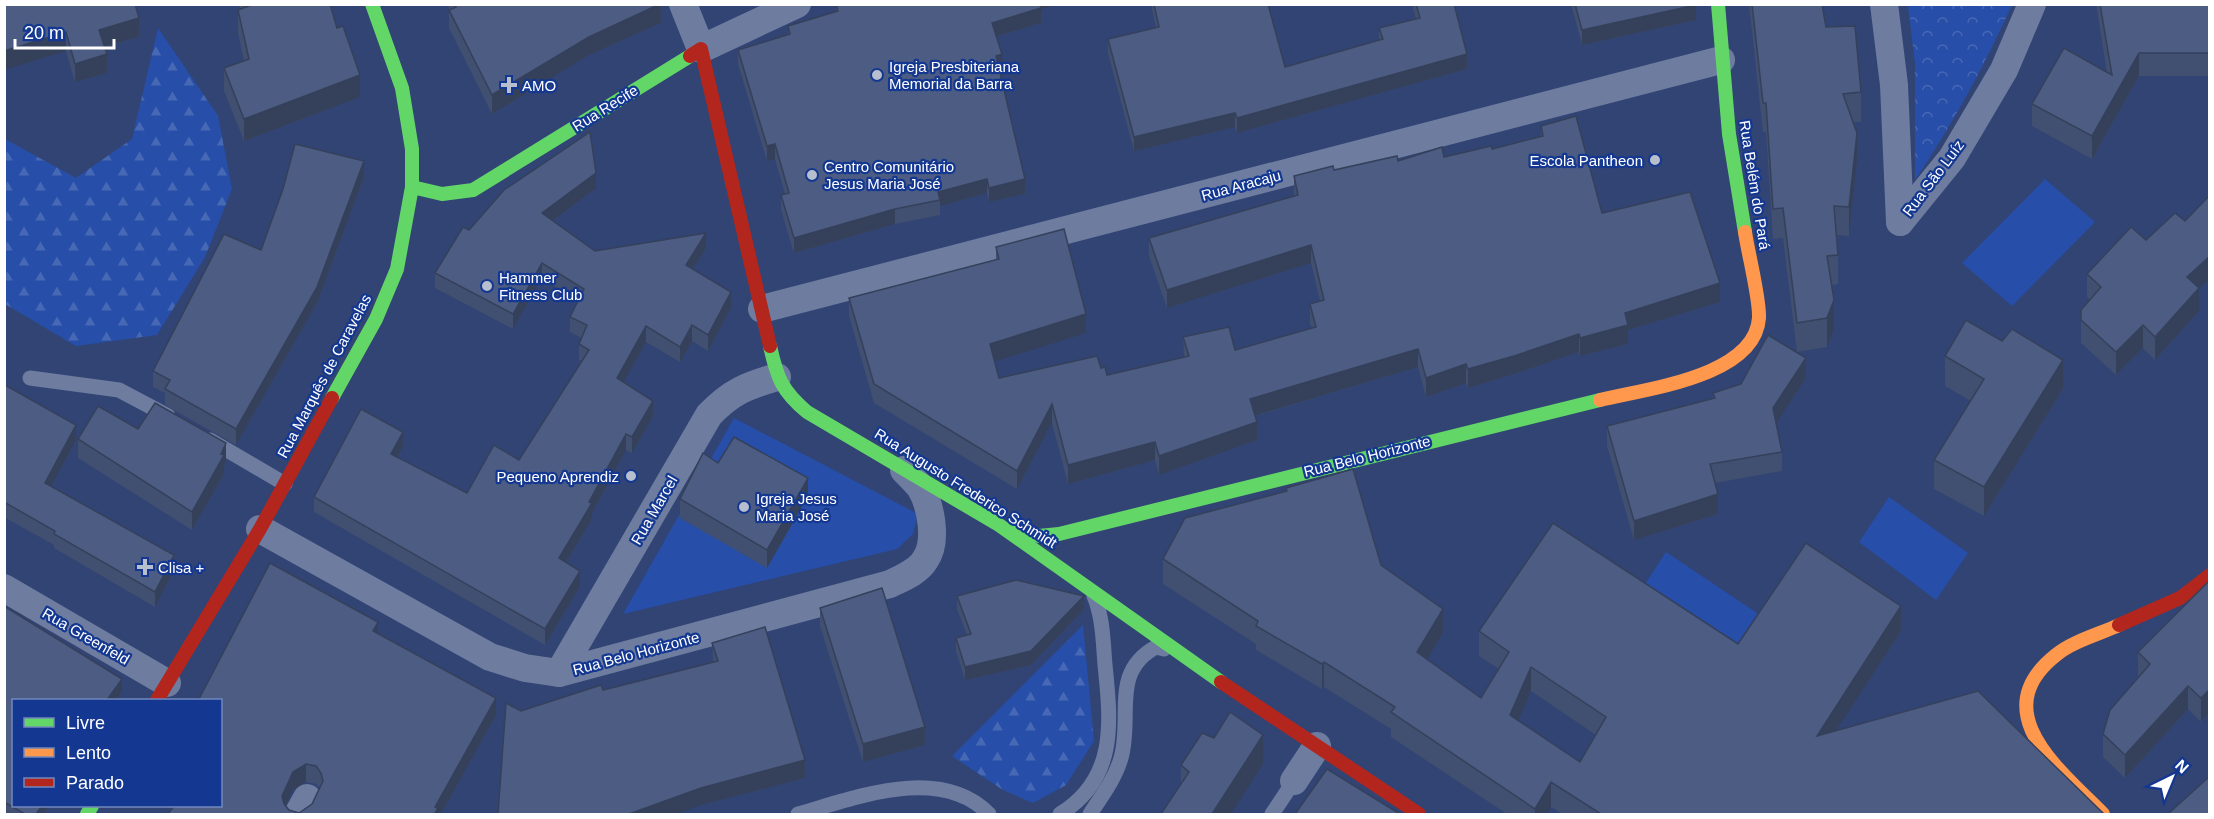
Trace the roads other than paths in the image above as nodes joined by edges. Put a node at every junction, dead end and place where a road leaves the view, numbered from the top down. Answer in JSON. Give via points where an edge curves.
{"nodes":[{"id":1,"x":372,"y":4,"type":"edge"},
{"id":2,"x":683,"y":4,"type":"edge"},
{"id":3,"x":796,"y":4,"type":"edge"},
{"id":4,"x":1718,"y":4,"type":"edge"},
{"id":5,"x":1884,"y":4,"type":"edge"},
{"id":6,"x":2032,"y":4,"type":"edge"},
{"id":7,"x":701,"y":49,"type":"junction"},
{"id":8,"x":1721,"y":60,"type":"junction"},
{"id":9,"x":412,"y":188,"type":"junction"},
{"id":10,"x":762,"y":309,"type":"junction"},
{"id":11,"x":1734,"y":362,"type":"joint"},
{"id":12,"x":777,"y":377,"type":"junction"},
{"id":13,"x":30,"y":378,"type":"dead end"},
{"id":14,"x":899,"y":464,"type":"junction"},
{"id":15,"x":285,"y":484,"type":"junction"},
{"id":16,"x":999,"y":525,"type":"junction"},
{"id":17,"x":260,"y":529,"type":"junction"},
{"id":18,"x":2210,"y":575,"type":"edge"},
{"id":19,"x":4,"y":588,"type":"edge"},
{"id":20,"x":1090,"y":588,"type":"junction"},
{"id":21,"x":1176,"y":652,"type":"junction"},
{"id":22,"x":559,"y":673,"type":"junction"},
{"id":23,"x":162,"y":692,"type":"edge"},
{"id":24,"x":1317,"y":746,"type":"junction"},
{"id":25,"x":1294,"y":781,"type":"joint"},
{"id":26,"x":798,"y":814,"type":"edge"},
{"id":27,"x":988,"y":814,"type":"edge"},
{"id":28,"x":1060,"y":814,"type":"edge"},
{"id":29,"x":1090,"y":814,"type":"edge"},
{"id":30,"x":1272,"y":814,"type":"edge"},
{"id":31,"x":1419,"y":814,"type":"edge"},
{"id":32,"x":2103,"y":814,"type":"edge"}],
"edges":[{"from":1,"to":9,"type":"street","name":"Rua Marquês de Caravelas","via":[[402,88],[412,148]]},
{"from":2,"to":7,"type":"street"},
{"from":3,"to":7,"type":"street","name":"Rua Recife"},
{"from":4,"to":8,"type":"street","name":"Rua Belém do Pará"},
{"from":5,"to":6,"type":"street","name":"Rua São Luíz","via":[[1894,85],[1900,222],[1952,158],[2004,70]]},
{"from":7,"to":9,"type":"street","name":"Rua Recife","via":[[473,190],[454,196]]},
{"from":7,"to":10,"type":"street","name":"Rua Augusto Frederico Schmidt"},
{"from":8,"to":10,"type":"street","name":"Rua Aracaju"},
{"from":8,"to":11,"type":"street","name":"Rua Belém do Pará","via":[[1759,319],[1749,345]]},
{"from":9,"to":15,"type":"street","name":"Rua Marquês de Caravelas","via":[[397,269],[376,319]]},
{"from":10,"to":12,"type":"street","name":"Rua Augusto Frederico Schmidt"},
{"from":11,"to":16,"type":"street","name":"Rua Belo Horizonte","via":[[1708,373],[1059,534],[1039,536]]},
{"from":12,"to":14,"type":"street","name":"Rua Augusto Frederico Schmidt","via":[[789,398],[807,412]]},
{"from":12,"to":22,"type":"street","name":"Rua Marcel","via":[[743,387],[709,415]]},
{"from":13,"to":15,"type":"lane","via":[[120,390]]},
{"from":14,"to":16,"type":"street","name":"Rua Augusto Frederico Schmidt"},
{"from":14,"to":22,"type":"street","name":"Rua Belo Horizonte","via":[[920,488],[930,516],[932,541],[925,561],[908,575],[890,584]]},
{"from":15,"to":17,"type":"street","name":"Rua Marquês de Caravelas"},
{"from":16,"to":20,"type":"street","name":"Rua Augusto Frederico Schmidt"},
{"from":17,"to":22,"type":"street","name":"Rua Belo Horizonte","via":[[490,657]]},
{"from":17,"to":23,"type":"street","name":"Rua Marquês de Caravelas"},
{"from":18,"to":32,"type":"street","via":[[2180,598],[2058,653],[2036,674],[2026,698],[2029,729],[2044,754]]},
{"from":19,"to":23,"type":"street","name":"Rua Greenfeld"},
{"from":20,"to":21,"type":"street","name":"Rua Augusto Frederico Schmidt"},
{"from":20,"to":28,"type":"lane","via":[[1102,622],[1110,730],[1106,756],[1095,778],[1082,796]]},
{"from":21,"to":24,"type":"street","name":"Rua Augusto Frederico Schmidt"},
{"from":21,"to":29,"type":"lane","via":[[1156,646],[1140,655],[1132,668],[1125,702],[1126,741],[1120,762]]},
{"from":24,"to":25,"type":"street"},
{"from":24,"to":31,"type":"street","name":"Rua Augusto Frederico Schmidt"},
{"from":25,"to":30,"type":"lane"},
{"from":26,"to":27,"type":"lane","via":[[891,790],[921,788],[964,796]]}]}
